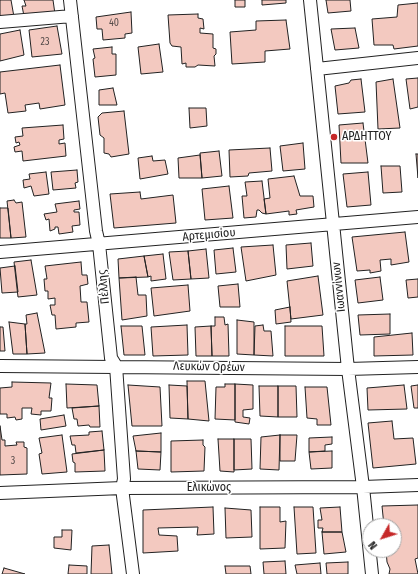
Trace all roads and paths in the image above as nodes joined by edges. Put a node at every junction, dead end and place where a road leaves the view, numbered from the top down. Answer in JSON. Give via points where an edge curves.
{"nodes":[{"id":1,"x":70,"y":0,"type":"edge"},
{"id":2,"x":310,"y":0,"type":"edge"},
{"id":3,"x":72,"y":16,"type":"junction"},
{"id":4,"x":0,"y":22,"type":"edge"},
{"id":5,"x":418,"y":58,"type":"edge"},
{"id":6,"x":316,"y":69,"type":"junction"},
{"id":7,"x":418,"y":217,"type":"edge"},
{"id":8,"x":333,"y":223,"type":"junction"},
{"id":9,"x":100,"y":244,"type":"junction"},
{"id":10,"x":0,"y":252,"type":"edge"},
{"id":11,"x":0,"y":366,"type":"edge"},
{"id":12,"x":116,"y":366,"type":"junction"},
{"id":13,"x":418,"y":367,"type":"edge"},
{"id":14,"x":348,"y":369,"type":"junction"},
{"id":15,"x":418,"y":485,"type":"edge"},
{"id":16,"x":363,"y":487,"type":"junction"},
{"id":17,"x":122,"y":488,"type":"junction"},
{"id":18,"x":0,"y":493,"type":"edge"},
{"id":19,"x":132,"y":574,"type":"edge"},
{"id":20,"x":372,"y":574,"type":"edge"}],
"edges":[{"from":1,"to":3,"type":"street","name":"Πέλλης"},
{"from":2,"to":6,"type":"street","name":"Ιωαννίνων"},
{"from":3,"to":4,"type":"street"},
{"from":3,"to":9,"type":"street","name":"Πέλλης","via":[[96,231]]},
{"from":5,"to":6,"type":"street"},
{"from":6,"to":8,"type":"street","name":"Ιωαννίνων"},
{"from":7,"to":8,"type":"street","name":"Αρτεμισίου"},
{"from":8,"to":9,"type":"street","name":"Αρτεμισίου"},
{"from":8,"to":14,"type":"street","name":"Ιωαννίνων"},
{"from":9,"to":10,"type":"street","name":"Αρτεμισίου"},
{"from":9,"to":12,"type":"street","name":"Πέλλης","via":[[111,358]]},
{"from":11,"to":12,"type":"street","name":"Λευκών Ορέων"},
{"from":12,"to":14,"type":"street","name":"Λευκών Ορέων"},
{"from":12,"to":17,"type":"street","name":"Πέλλης","via":[[124,480]]},
{"from":13,"to":14,"type":"street","name":"Λευκών Ορέων"},
{"from":14,"to":16,"type":"street","name":"Ιωαννίνων"},
{"from":15,"to":16,"type":"street","name":"Ελικώνος"},
{"from":16,"to":17,"type":"street","name":"Ελικώνος"},
{"from":16,"to":20,"type":"street","name":"Ιωαννίνων"},
{"from":17,"to":18,"type":"street","name":"Ελικώνος"},
{"from":17,"to":19,"type":"street","name":"Πέλλης"}]}
